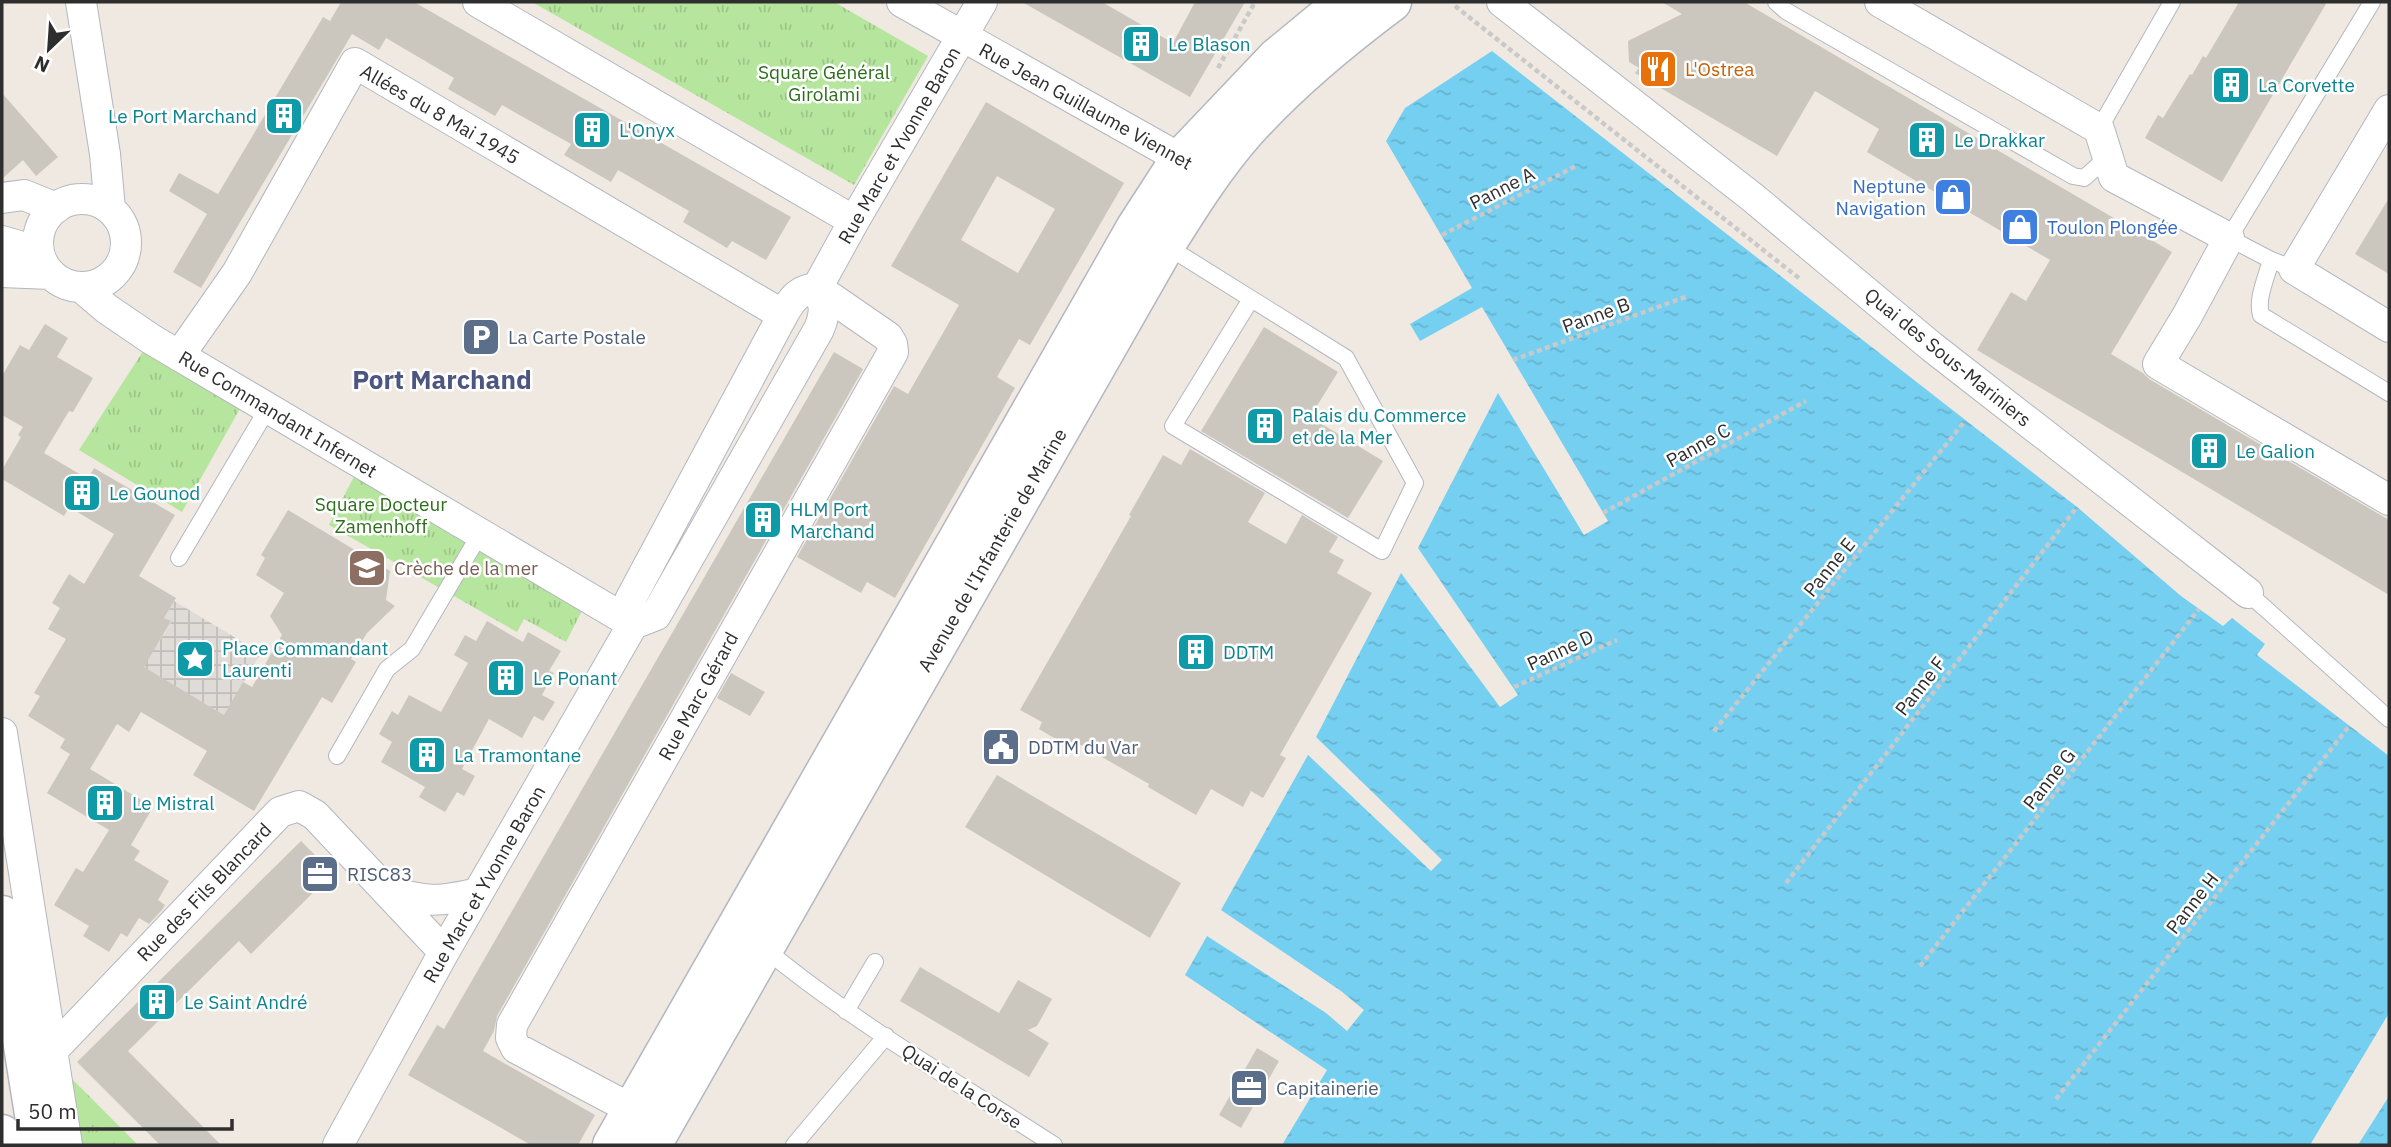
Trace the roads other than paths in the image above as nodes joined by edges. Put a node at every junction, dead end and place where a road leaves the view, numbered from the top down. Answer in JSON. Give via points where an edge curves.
{"nodes":[{"id":1,"x":81,"y":2,"type":"edge"},
{"id":2,"x":478,"y":2,"type":"edge"},
{"id":3,"x":902,"y":2,"type":"edge"},
{"id":4,"x":982,"y":2,"type":"edge"},
{"id":5,"x":1344,"y":2,"type":"edge"},
{"id":6,"x":1392,"y":2,"type":"edge"},
{"id":7,"x":1502,"y":2,"type":"edge"},
{"id":8,"x":1776,"y":2,"type":"edge"},
{"id":9,"x":1880,"y":2,"type":"edge"},
{"id":10,"x":2172,"y":2,"type":"edge"},
{"id":11,"x":2372,"y":2,"type":"edge"},
{"id":12,"x":963,"y":36,"type":"junction"},
{"id":13,"x":2389,"y":110,"type":"edge"},
{"id":14,"x":2099,"y":129,"type":"junction"},
{"id":15,"x":104,"y":153,"type":"junction"},
{"id":16,"x":2108,"y":157,"type":"junction"},
{"id":17,"x":1195,"y":167,"type":"junction"},
{"id":18,"x":2,"y":198,"type":"edge"},
{"id":19,"x":69,"y":204,"type":"junction"},
{"id":20,"x":110,"y":209,"type":"junction"},
{"id":21,"x":854,"y":221,"type":"junction"},
{"id":22,"x":1150,"y":236,"type":"junction"},
{"id":23,"x":2229,"y":237,"type":"junction"},
{"id":24,"x":2,"y":241,"type":"edge"},
{"id":25,"x":45,"y":263,"type":"junction"},
{"id":26,"x":2283,"y":265,"type":"junction"},
{"id":27,"x":2,"y":272,"type":"edge"},
{"id":28,"x":110,"y":278,"type":"junction"},
{"id":29,"x":82,"y":287,"type":"junction"},
{"id":30,"x":817,"y":289,"type":"junction"},
{"id":31,"x":1251,"y":299,"type":"junction"},
{"id":32,"x":107,"y":309,"type":"junction"},
{"id":33,"x":783,"y":315,"type":"junction"},
{"id":34,"x":2389,"y":327,"type":"edge"},
{"id":35,"x":179,"y":356,"type":"junction"},
{"id":36,"x":2389,"y":393,"type":"edge"},
{"id":37,"x":268,"y":408,"type":"junction"},
{"id":38,"x":2389,"y":500,"type":"edge"},
{"id":39,"x":480,"y":534,"type":"junction"},
{"id":40,"x":179,"y":558,"type":"dead end"},
{"id":41,"x":2248,"y":593,"type":"joint"},
{"id":42,"x":632,"y":624,"type":"junction"},
{"id":43,"x":2389,"y":719,"type":"edge"},
{"id":44,"x":2,"y":733,"type":"edge"},
{"id":45,"x":337,"y":756,"type":"dead end"},
{"id":46,"x":386,"y":889,"type":"junction"},
{"id":47,"x":478,"y":893,"type":"junction"},
{"id":48,"x":2,"y":915,"type":"edge"},
{"id":49,"x":765,"y":949,"type":"junction"},
{"id":50,"x":444,"y":952,"type":"junction"},
{"id":51,"x":875,"y":962,"type":"dead end"},
{"id":52,"x":846,"y":1011,"type":"junction"},
{"id":53,"x":886,"y":1036,"type":"junction"},
{"id":54,"x":38,"y":1059,"type":"junction"},
{"id":55,"x":637,"y":1119,"type":"edge"},
{"id":56,"x":2,"y":1134,"type":"edge"},
{"id":57,"x":4,"y":1145,"type":"edge"},
{"id":58,"x":39,"y":1145,"type":"edge"},
{"id":59,"x":67,"y":1145,"type":"edge"},
{"id":60,"x":338,"y":1145,"type":"edge"},
{"id":61,"x":612,"y":1145,"type":"edge"},
{"id":62,"x":794,"y":1145,"type":"edge"},
{"id":63,"x":1054,"y":1145,"type":"edge"}],
"edges":[{"from":1,"to":15,"type":"street"},
{"from":2,"to":21,"type":"street"},
{"from":3,"to":12,"type":"street","name":"Rue Jean Guillaume Viennet"},
{"from":4,"to":12,"type":"street","name":"Rue Marc et Yvonne Baron"},
{"from":5,"to":17,"type":"main road","name":"Avenue de l'Infanterie de Marine","via":[[1276,58]]},
{"from":6,"to":17,"type":"main road","name":"Avenue de l'Infanterie de Marine","via":[[1354,30],[1247,130]]},
{"from":7,"to":41,"type":"street","name":"Quai des Sous-Mariniers"},
{"from":8,"to":16,"type":"lane","via":[[2073,176],[2084,178]]},
{"from":9,"to":14,"type":"street"},
{"from":10,"to":14,"type":"lane"},
{"from":11,"to":23,"type":"lane"},
{"from":12,"to":17,"type":"street","name":"Rue Jean Guillaume Viennet"},
{"from":12,"to":21,"type":"street","name":"Rue Marc et Yvonne Baron"},
{"from":13,"to":26,"type":"street"},
{"from":14,"to":16,"type":"street"},
{"from":15,"to":19,"type":"street"},
{"from":15,"to":20,"type":"street"},
{"from":16,"to":23,"type":"street","via":[[2115,177]]},
{"from":17,"to":22,"type":"main road","name":"Avenue de l'Infanterie de Marine"},
{"from":18,"to":19,"type":"street","via":[[23,195]]},
{"from":19,"to":20,"type":"street","via":[[95,201]]},
{"from":19,"to":25,"type":"street","via":[[44,223],[39,237]]},
{"from":20,"to":28,"type":"street","via":[[126,239],[120,267]]},
{"from":21,"to":30,"type":"street","name":"Rue Marc et Yvonne Baron"},
{"from":22,"to":31,"type":"lane"},
{"from":22,"to":49,"type":"main road","name":"Avenue de l'Infanterie de Marine"},
{"from":22,"to":55,"type":"main road","name":"Avenue de l'Infanterie de Marine"},
{"from":23,"to":26,"type":"lane"},
{"from":23,"to":38,"type":"street","via":[[2158,364]]},
{"from":24,"to":25,"type":"street"},
{"from":25,"to":27,"type":"street"},
{"from":25,"to":29,"type":"street","via":[[62,282]]},
{"from":26,"to":34,"type":"street"},
{"from":26,"to":36,"type":"lane","via":[[2261,295],[2261,315]]},
{"from":28,"to":29,"type":"street"},
{"from":28,"to":32,"type":"street"},
{"from":29,"to":32,"type":"street","name":"Rue Commandant Infernet"},
{"from":30,"to":33,"type":"street","name":"Rue Marc et Yvonne Baron","via":[[803,290]]},
{"from":30,"to":42,"type":"street","name":"Rue Marc et Yvonne Baron","via":[[825,305],[819,329],[656,615]]},
{"from":30,"to":55,"type":"street","name":"Rue Marc Gérard","via":[[888,337],[893,352],[512,1025],[516,1048]]},
{"from":31,"to":31,"type":"lane","via":[[1346,358],[1415,483],[1382,551],[1173,426]]},
{"from":32,"to":35,"type":"street","name":"Rue Commandant Infernet"},
{"from":33,"to":35,"type":"street","name":"Allées du 8 Mai 1945","via":[[355,63],[237,273]]},
{"from":33,"to":42,"type":"street","name":"Rue Marc et Yvonne Baron","via":[[630,600]]},
{"from":35,"to":37,"type":"street","name":"Rue Commandant Infernet"},
{"from":37,"to":39,"type":"street","name":"Rue Commandant Infernet"},
{"from":37,"to":40,"type":"lane"},
{"from":39,"to":42,"type":"street","name":"Rue Commandant Infernet"},
{"from":39,"to":45,"type":"lane","via":[[412,649],[387,669]]},
{"from":41,"to":43,"type":"lane","name":"Quai des Sous-Mariniers"},
{"from":42,"to":47,"type":"street","name":"Rue Marc et Yvonne Baron"},
{"from":44,"to":54,"type":"street"},
{"from":46,"to":47,"type":"street","name":"Rue des Fils Blancard","via":[[429,901]]},
{"from":46,"to":50,"type":"street","name":"Rue des Fils Blancard"},
{"from":46,"to":54,"type":"street","name":"Rue des Fils Blancard","via":[[315,815],[299,806],[280,812]]},
{"from":47,"to":50,"type":"street","name":"Rue Marc et Yvonne Baron"},
{"from":48,"to":54,"type":"main road"},
{"from":49,"to":52,"type":"lane","name":"Quai de la Corse"},
{"from":49,"to":55,"type":"main road","name":"Avenue de l'Infanterie de Marine"},
{"from":50,"to":60,"type":"street","name":"Rue Marc et Yvonne Baron"},
{"from":51,"to":52,"type":"lane"},
{"from":52,"to":53,"type":"lane","name":"Quai de la Corse"},
{"from":53,"to":62,"type":"lane"},
{"from":53,"to":63,"type":"lane","name":"Quai de la Corse"},
{"from":54,"to":58,"type":"main road"},
{"from":54,"to":59,"type":"street"},
{"from":55,"to":61,"type":"main road","name":"Avenue de l'Infanterie de Marine"},
{"from":56,"to":57,"type":"main road"}]}
